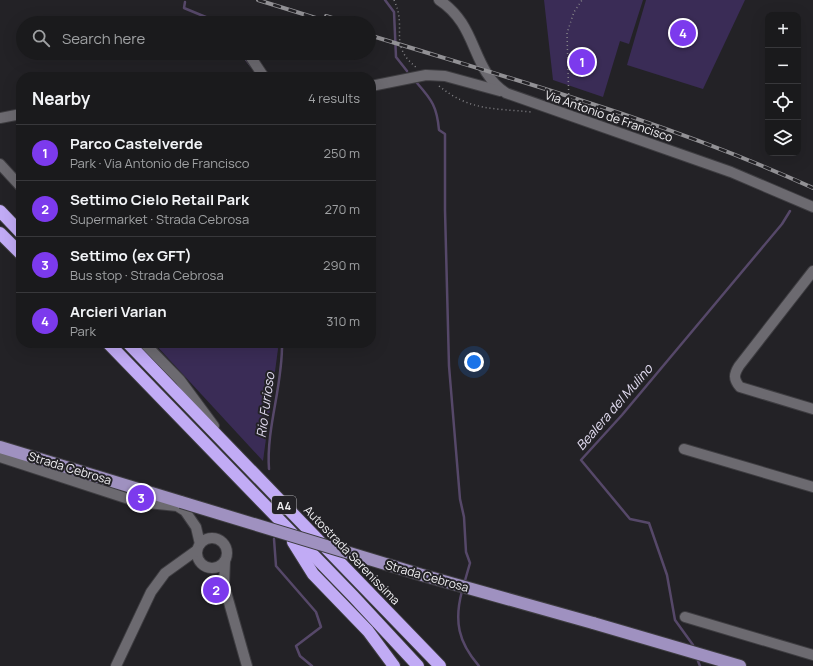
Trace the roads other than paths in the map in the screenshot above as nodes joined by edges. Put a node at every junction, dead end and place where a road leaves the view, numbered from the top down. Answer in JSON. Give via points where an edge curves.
{"nodes":[{"id":1,"x":439,"y":0,"type":"edge"},
{"id":2,"x":253,"y":60,"type":"edge"},
{"id":3,"x":261,"y":72,"type":"edge"},
{"id":4,"x":376,"y":85,"type":"edge"},
{"id":5,"x":506,"y":93,"type":"junction"},
{"id":6,"x":16,"y":115,"type":"edge"},
{"id":7,"x":0,"y":118,"type":"edge"},
{"id":8,"x":0,"y":164,"type":"edge"},
{"id":9,"x":16,"y":182,"type":"edge"},
{"id":10,"x":813,"y":207,"type":"edge"},
{"id":11,"x":0,"y":211,"type":"edge"},
{"id":12,"x":16,"y":228,"type":"edge"},
{"id":13,"x":0,"y":233,"type":"edge"},
{"id":14,"x":16,"y":249,"type":"edge"},
{"id":15,"x":813,"y":271,"type":"edge"},
{"id":16,"x":113,"y":348,"type":"edge"},
{"id":17,"x":133,"y":348,"type":"edge"},
{"id":18,"x":149,"y":348,"type":"edge"},
{"id":19,"x":813,"y":409,"type":"edge"},
{"id":20,"x":0,"y":446,"type":"edge"},
{"id":21,"x":684,"y":449,"type":"dead end"},
{"id":22,"x":235,"y":455,"type":"junction"},
{"id":23,"x":0,"y":457,"type":"edge"},
{"id":24,"x":813,"y":487,"type":"edge"},
{"id":25,"x":277,"y":517,"type":"junction"},
{"id":26,"x":198,"y":547,"type":"junction"},
{"id":27,"x":225,"y":561,"type":"junction"},
{"id":28,"x":182,"y":562,"type":"junction"},
{"id":29,"x":200,"y":563,"type":"junction"},
{"id":30,"x":209,"y":569,"type":"junction"},
{"id":31,"x":224,"y":585,"type":"junction"},
{"id":32,"x":684,"y":617,"type":"dead end"},
{"id":33,"x":813,"y":655,"type":"edge"},
{"id":34,"x":116,"y":666,"type":"edge"},
{"id":35,"x":247,"y":666,"type":"edge"},
{"id":36,"x":394,"y":666,"type":"edge"},
{"id":37,"x":418,"y":666,"type":"edge"},
{"id":38,"x":440,"y":666,"type":"edge"},
{"id":39,"x":740,"y":666,"type":"edge"}],
"edges":[{"from":1,"to":5,"type":"street","name":"Via Antonio de Francisco","via":[[456,14],[468,31],[487,76],[495,86]]},
{"from":2,"to":3,"type":"street"},
{"from":4,"to":5,"type":"street","via":[[432,75],[445,76]]},
{"from":5,"to":10,"type":"street","name":"Via Antonio de Francisco","via":[[731,172]]},
{"from":6,"to":7,"type":"street"},
{"from":8,"to":9,"type":"street"},
{"from":11,"to":12,"type":"highway"},
{"from":13,"to":14,"type":"highway"},
{"from":15,"to":19,"type":"street","via":[[739,366],[734,379],[740,387]]},
{"from":16,"to":25,"type":"highway","number":"A4"},
{"from":17,"to":22,"type":"highway","name":"Autostrada Serenissima","number":"A4"},
{"from":18,"to":22,"type":"street","via":[[180,380]]},
{"from":20,"to":39,"type":"main road","name":"Strada Cebrosa","bridge":true,"via":[[422,575]]},
{"from":21,"to":24,"type":"street"},
{"from":22,"to":38,"type":"highway","name":"Autostrada Serenissima","number":"A4"},
{"from":23,"to":26,"type":"street","via":[[130,499],[177,506],[186,511],[196,527]]},
{"from":25,"to":36,"type":"highway","via":[[313,574],[368,631]]},
{"from":25,"to":37,"type":"highway","number":"A4"},
{"from":26,"to":27,"type":"street","via":[[207,539],[222,542],[227,551]]},
{"from":26,"to":28,"type":"street"},
{"from":26,"to":29,"type":"street","via":[[196,556]]},
{"from":27,"to":30,"type":"street","via":[[218,568]]},
{"from":27,"to":31,"type":"street"},
{"from":28,"to":29,"type":"street"},
{"from":28,"to":34,"type":"street","via":[[165,573],[151,592]]},
{"from":29,"to":30,"type":"street"},
{"from":30,"to":31,"type":"street"},
{"from":31,"to":35,"type":"street"},
{"from":32,"to":33,"type":"street"}]}
